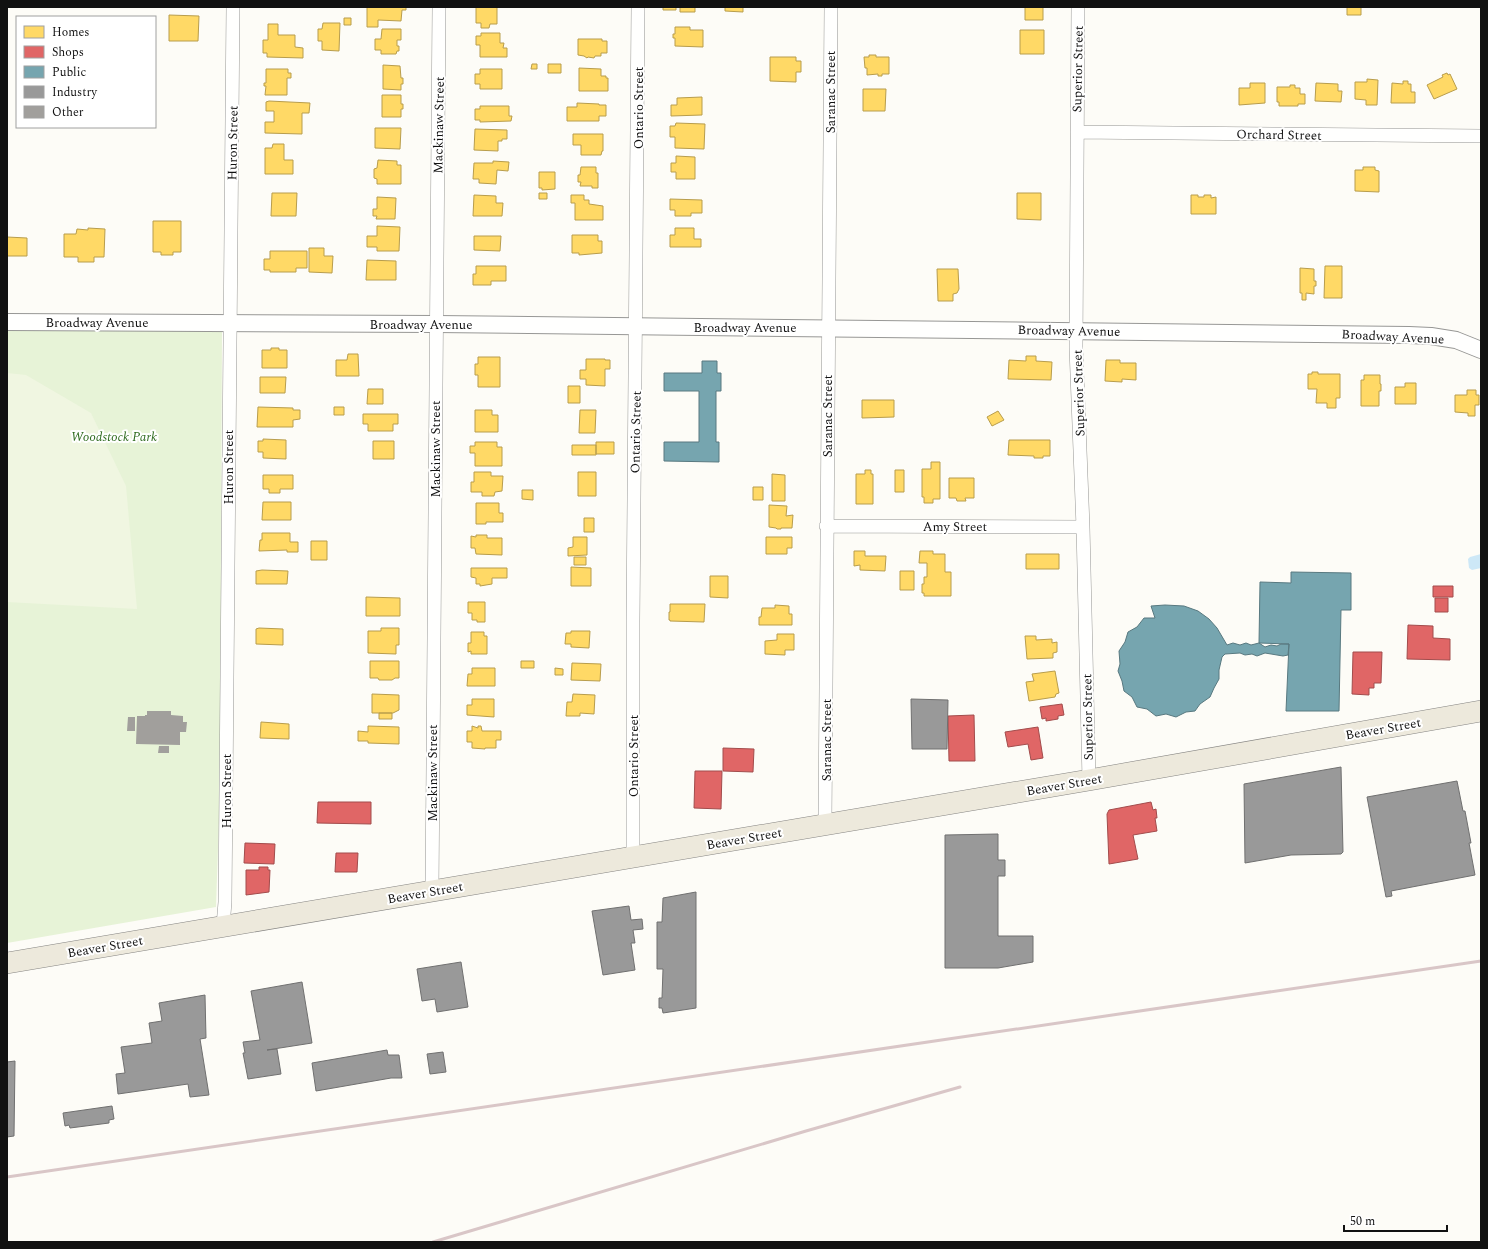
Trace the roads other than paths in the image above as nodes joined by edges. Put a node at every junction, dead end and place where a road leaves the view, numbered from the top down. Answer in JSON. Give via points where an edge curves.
{"nodes":[{"id":1,"x":233,"y":7,"type":"edge"},
{"id":2,"x":439,"y":7,"type":"edge"},
{"id":3,"x":638,"y":7,"type":"edge"},
{"id":4,"x":831,"y":7,"type":"edge"},
{"id":5,"x":1078,"y":7,"type":"edge"},
{"id":6,"x":1077,"y":132,"type":"junction"},
{"id":7,"x":1481,"y":136,"type":"edge"},
{"id":8,"x":7,"y":322,"type":"edge"},
{"id":9,"x":230,"y":323,"type":"junction"},
{"id":10,"x":436,"y":324,"type":"junction"},
{"id":11,"x":636,"y":326,"type":"junction"},
{"id":12,"x":828,"y":328,"type":"junction"},
{"id":13,"x":1076,"y":330,"type":"junction"},
{"id":14,"x":1481,"y":350,"type":"edge"},
{"id":15,"x":826,"y":526,"type":"junction"},
{"id":16,"x":1083,"y":527,"type":"junction"},
{"id":17,"x":1481,"y":711,"type":"edge"},
{"id":18,"x":1089,"y":780,"type":"junction"},
{"id":19,"x":825,"y":824,"type":"junction"},
{"id":20,"x":633,"y":857,"type":"junction"},
{"id":21,"x":432,"y":891,"type":"junction"},
{"id":22,"x":223,"y":926,"type":"junction"},
{"id":23,"x":7,"y":963,"type":"edge"}],
"edges":[{"from":1,"to":9,"type":"street","name":"Huron Street"},
{"from":2,"to":10,"type":"street","name":"Mackinaw Street"},
{"from":3,"to":11,"type":"street","name":"Ontario Street"},
{"from":4,"to":12,"type":"street","name":"Saranac Street"},
{"from":5,"to":6,"type":"street","name":"Superior Street"},
{"from":6,"to":7,"type":"street","name":"Orchard Street"},
{"from":6,"to":13,"type":"street","name":"Superior Street"},
{"from":8,"to":9,"type":"street","name":"Broadway Avenue"},
{"from":9,"to":10,"type":"street","name":"Broadway Avenue"},
{"from":9,"to":22,"type":"street","name":"Huron Street"},
{"from":10,"to":11,"type":"street","name":"Broadway Avenue"},
{"from":10,"to":21,"type":"street","name":"Mackinaw Street"},
{"from":11,"to":12,"type":"street","name":"Broadway Avenue"},
{"from":11,"to":20,"type":"street","name":"Ontario Street"},
{"from":12,"to":13,"type":"street","name":"Broadway Avenue"},
{"from":12,"to":15,"type":"street","name":"Saranac Street"},
{"from":13,"to":14,"type":"street","name":"Broadway Avenue","via":[[1432,336],[1456,340]]},
{"from":13,"to":16,"type":"street","name":"Superior Street"},
{"from":15,"to":16,"type":"street","name":"Amy Street"},
{"from":15,"to":19,"type":"street","name":"Saranac Street"},
{"from":16,"to":18,"type":"street","name":"Superior Street"},
{"from":17,"to":18,"type":"main road","name":"Beaver Street"},
{"from":18,"to":19,"type":"main road","name":"Beaver Street"},
{"from":19,"to":20,"type":"main road","name":"Beaver Street"},
{"from":20,"to":21,"type":"main road","name":"Beaver Street"},
{"from":21,"to":22,"type":"main road","name":"Beaver Street"},
{"from":22,"to":23,"type":"main road","name":"Beaver Street"}]}
